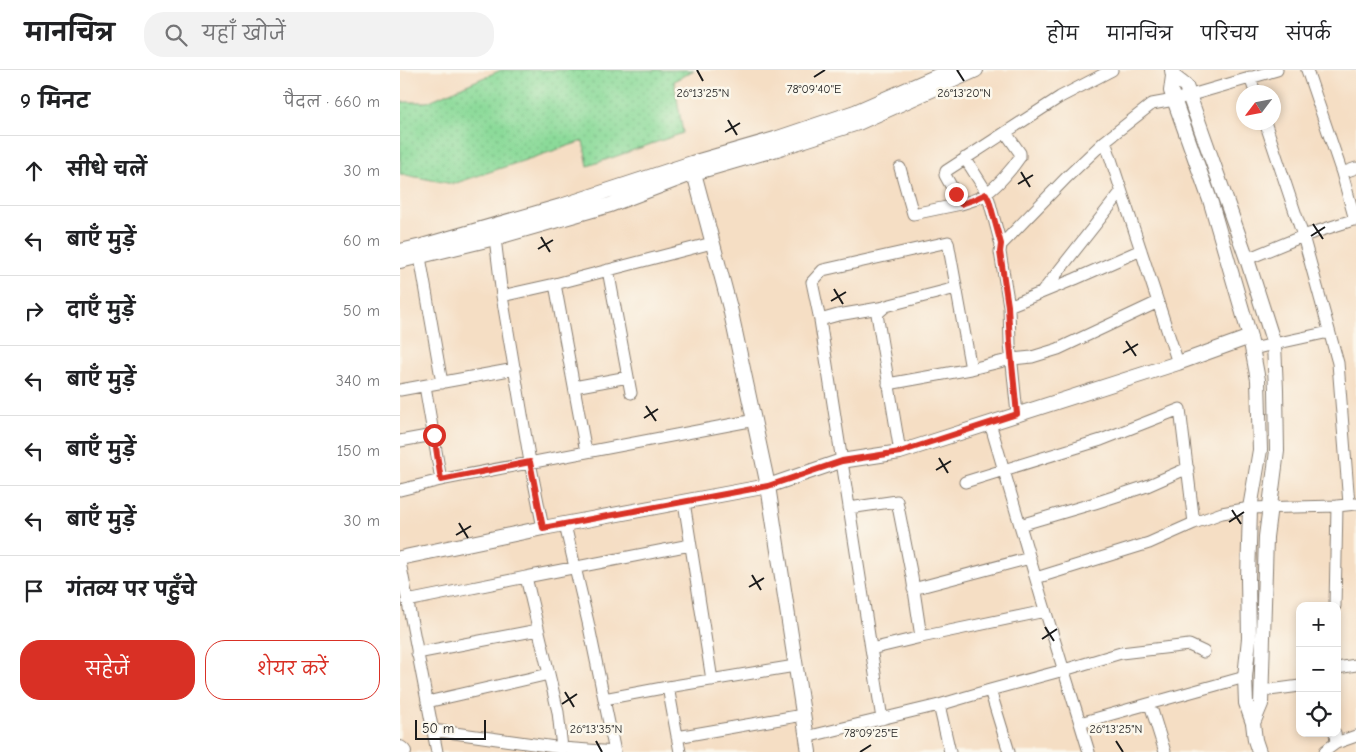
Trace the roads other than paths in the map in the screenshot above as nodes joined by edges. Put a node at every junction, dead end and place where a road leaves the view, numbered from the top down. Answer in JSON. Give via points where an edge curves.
{"nodes":[{"id":1,"x":950,"y":70,"type":"edge"},
{"id":2,"x":976,"y":70,"type":"edge"},
{"id":3,"x":1112,"y":70,"type":"edge"},
{"id":4,"x":1275,"y":70,"type":"edge"},
{"id":5,"x":1307,"y":70,"type":"edge"},
{"id":6,"x":1173,"y":73,"type":"edge"},
{"id":7,"x":1250,"y":77,"type":"junction"},
{"id":8,"x":1253,"y":85,"type":"edge"},
{"id":9,"x":1189,"y":95,"type":"junction"},
{"id":10,"x":1174,"y":100,"type":"junction"},
{"id":11,"x":1268,"y":130,"type":"edge"},
{"id":12,"x":1006,"y":133,"type":"junction"},
{"id":13,"x":1104,"y":141,"type":"junction"},
{"id":14,"x":965,"y":158,"type":"junction"},
{"id":15,"x":693,"y":168,"type":"junction"},
{"id":16,"x":900,"y":168,"type":"dead end"},
{"id":17,"x":1356,"y":168,"type":"edge"},
{"id":18,"x":1342,"y":174,"type":"junction"},
{"id":19,"x":1121,"y":192,"type":"junction"},
{"id":20,"x":986,"y":194,"type":"junction"},
{"id":21,"x":961,"y":204,"type":"junction"},
{"id":22,"x":1356,"y":220,"type":"edge"},
{"id":23,"x":1303,"y":236,"type":"junction"},
{"id":24,"x":495,"y":238,"type":"junction"},
{"id":25,"x":712,"y":243,"type":"junction"},
{"id":26,"x":1001,"y":244,"type":"junction"},
{"id":27,"x":1141,"y":250,"type":"junction"},
{"id":28,"x":400,"y":251,"type":"edge"},
{"id":29,"x":420,"y":257,"type":"junction"},
{"id":30,"x":1247,"y":259,"type":"junction"},
{"id":31,"x":400,"y":261,"type":"edge"},
{"id":32,"x":608,"y":270,"type":"junction"},
{"id":33,"x":555,"y":284,"type":"junction"},
{"id":34,"x":956,"y":288,"type":"junction"},
{"id":35,"x":1042,"y":292,"type":"junction"},
{"id":36,"x":502,"y":296,"type":"junction"},
{"id":37,"x":1158,"y":302,"type":"junction"},
{"id":38,"x":886,"y":306,"type":"junction"},
{"id":39,"x":1008,"y":306,"type":"junction"},
{"id":40,"x":820,"y":320,"type":"junction"},
{"id":41,"x":1330,"y":332,"type":"junction"},
{"id":42,"x":1252,"y":343,"type":"junction"},
{"id":43,"x":1274,"y":344,"type":"junction"},
{"id":44,"x":1012,"y":359,"type":"junction"},
{"id":45,"x":1178,"y":363,"type":"junction"},
{"id":46,"x":515,"y":369,"type":"junction"},
{"id":47,"x":972,"y":369,"type":"junction"},
{"id":48,"x":628,"y":376,"type":"junction"},
{"id":49,"x":442,"y":383,"type":"junction"},
{"id":50,"x":888,"y":384,"type":"junction"},
{"id":51,"x":425,"y":386,"type":"junction"},
{"id":52,"x":574,"y":387,"type":"junction"},
{"id":53,"x":400,"y":390,"type":"edge"},
{"id":54,"x":631,"y":393,"type":"dead end"},
{"id":55,"x":1017,"y":414,"type":"junction"},
{"id":56,"x":754,"y":420,"type":"junction"},
{"id":57,"x":990,"y":423,"type":"junction"},
{"id":58,"x":434,"y":435,"type":"junction"},
{"id":59,"x":400,"y":441,"type":"edge"},
{"id":60,"x":586,"y":452,"type":"junction"},
{"id":61,"x":900,"y":452,"type":"junction"},
{"id":62,"x":842,"y":461,"type":"junction"},
{"id":63,"x":530,"y":462,"type":"junction"},
{"id":64,"x":1188,"y":468,"type":"junction"},
{"id":65,"x":1004,"y":469,"type":"junction"},
{"id":66,"x":441,"y":480,"type":"junction"},
{"id":67,"x":965,"y":482,"type":"dead end"},
{"id":68,"x":768,"y":486,"type":"junction"},
{"id":69,"x":400,"y":490,"type":"edge"},
{"id":70,"x":684,"y":502,"type":"junction"},
{"id":71,"x":1353,"y":504,"type":"edge"},
{"id":72,"x":1337,"y":506,"type":"junction"},
{"id":73,"x":1269,"y":507,"type":"junction"},
{"id":74,"x":849,"y":508,"type":"junction"},
{"id":75,"x":1250,"y":508,"type":"junction"},
{"id":76,"x":1194,"y":523,"type":"junction"},
{"id":77,"x":565,"y":525,"type":"junction"},
{"id":78,"x":1020,"y":525,"type":"junction"},
{"id":79,"x":543,"y":528,"type":"junction"},
{"id":80,"x":690,"y":545,"type":"junction"},
{"id":81,"x":1030,"y":558,"type":"junction"},
{"id":82,"x":400,"y":560,"type":"edge"},
{"id":83,"x":575,"y":567,"type":"junction"},
{"id":84,"x":526,"y":577,"type":"junction"},
{"id":85,"x":1036,"y":578,"type":"junction"},
{"id":86,"x":914,"y":589,"type":"junction"},
{"id":87,"x":407,"y":601,"type":"junction"},
{"id":88,"x":1335,"y":602,"type":"edge"},
{"id":89,"x":1045,"y":611,"type":"junction"},
{"id":90,"x":538,"y":630,"type":"junction"},
{"id":91,"x":921,"y":638,"type":"junction"},
{"id":92,"x":871,"y":649,"type":"junction"},
{"id":93,"x":1204,"y":652,"type":"dead end"},
{"id":94,"x":418,"y":653,"type":"junction"},
{"id":95,"x":1356,"y":665,"type":"edge"},
{"id":96,"x":795,"y":666,"type":"junction"},
{"id":97,"x":1341,"y":667,"type":"edge"},
{"id":98,"x":1064,"y":670,"type":"junction"},
{"id":99,"x":549,"y":674,"type":"junction"},
{"id":100,"x":1245,"y":677,"type":"junction"},
{"id":101,"x":712,"y":680,"type":"junction"},
{"id":102,"x":1296,"y":686,"type":"edge"},
{"id":103,"x":668,"y":687,"type":"junction"},
{"id":104,"x":990,"y":690,"type":"junction"},
{"id":105,"x":1262,"y":691,"type":"junction"},
{"id":106,"x":604,"y":699,"type":"junction"},
{"id":107,"x":427,"y":702,"type":"junction"},
{"id":108,"x":1150,"y":704,"type":"junction"},
{"id":109,"x":939,"y":705,"type":"junction"},
{"id":110,"x":803,"y":715,"type":"junction"},
{"id":111,"x":882,"y":718,"type":"junction"},
{"id":112,"x":1080,"y":723,"type":"junction"},
{"id":113,"x":1253,"y":723,"type":"junction"},
{"id":114,"x":432,"y":730,"type":"junction"},
{"id":115,"x":1356,"y":736,"type":"edge"},
{"id":116,"x":678,"y":737,"type":"junction"},
{"id":117,"x":806,"y":737,"type":"junction"},
{"id":118,"x":1335,"y":738,"type":"edge"},
{"id":119,"x":562,"y":748,"type":"junction"},
{"id":120,"x":400,"y":749,"type":"edge"},
{"id":121,"x":403,"y":752,"type":"edge"},
{"id":122,"x":437,"y":752,"type":"edge"},
{"id":123,"x":615,"y":752,"type":"edge"},
{"id":124,"x":680,"y":752,"type":"edge"},
{"id":125,"x":808,"y":752,"type":"edge"},
{"id":126,"x":950,"y":752,"type":"edge"},
{"id":127,"x":1009,"y":752,"type":"edge"},
{"id":128,"x":1089,"y":752,"type":"edge"},
{"id":129,"x":1165,"y":752,"type":"edge"},
{"id":130,"x":1259,"y":752,"type":"edge"},
{"id":131,"x":1325,"y":752,"type":"edge"}],
"edges":[{"from":1,"to":15,"type":"street","via":[[855,112]]},
{"from":2,"to":15,"type":"street","via":[[858,123],[777,150]]},
{"from":3,"to":12,"type":"street","via":[[1060,97]]},
{"from":4,"to":7,"type":"street"},
{"from":5,"to":18,"type":"street"},
{"from":6,"to":9,"type":"street","via":[[1186,86]]},
{"from":6,"to":10,"type":"street","via":[[1171,91]]},
{"from":7,"to":8,"type":"street"},
{"from":7,"to":9,"type":"street"},
{"from":9,"to":10,"type":"street"},
{"from":9,"to":30,"type":"street"},
{"from":10,"to":13,"type":"street","via":[[1152,104]]},
{"from":10,"to":42,"type":"street","via":[[1211,203]]},
{"from":11,"to":23,"type":"street"},
{"from":12,"to":14,"type":"street"},
{"from":12,"to":20,"type":"street","via":[[1020,157]]},
{"from":13,"to":19,"type":"street"},
{"from":13,"to":26,"type":"street"},
{"from":14,"to":20,"type":"street"},
{"from":14,"to":21,"type":"street","via":[[945,175]]},
{"from":15,"to":24,"type":"street","via":[[610,205]]},
{"from":15,"to":25,"type":"street"},
{"from":15,"to":28,"type":"street"},
{"from":16,"to":21,"type":"street","via":[[913,214]]},
{"from":17,"to":18,"type":"street"},
{"from":18,"to":22,"type":"street"},
{"from":19,"to":27,"type":"street"},
{"from":19,"to":35,"type":"street"},
{"from":20,"to":21,"type":"street"},
{"from":20,"to":26,"type":"street"},
{"from":22,"to":23,"type":"street"},
{"from":23,"to":30,"type":"street"},
{"from":23,"to":41,"type":"street"},
{"from":24,"to":29,"type":"street"},
{"from":24,"to":36,"type":"street"},
{"from":25,"to":32,"type":"street"},
{"from":25,"to":56,"type":"street","via":[[730,308]]},
{"from":26,"to":39,"type":"street"},
{"from":27,"to":35,"type":"street"},
{"from":27,"to":37,"type":"street"},
{"from":29,"to":31,"type":"street"},
{"from":29,"to":49,"type":"street"},
{"from":30,"to":43,"type":"street"},
{"from":32,"to":33,"type":"street"},
{"from":32,"to":48,"type":"street"},
{"from":33,"to":36,"type":"street"},
{"from":33,"to":52,"type":"street"},
{"from":34,"to":38,"type":"street"},
{"from":34,"to":40,"type":"street","via":[[948,242],[823,270],[812,282]]},
{"from":34,"to":47,"type":"street"},
{"from":35,"to":39,"type":"street"},
{"from":36,"to":46,"type":"street"},
{"from":37,"to":44,"type":"street","via":[[1058,349]]},
{"from":37,"to":45,"type":"street"},
{"from":38,"to":40,"type":"street"},
{"from":38,"to":50,"type":"street","via":[[877,314]]},
{"from":39,"to":44,"type":"street"},
{"from":40,"to":62,"type":"street"},
{"from":41,"to":43,"type":"street"},
{"from":41,"to":71,"type":"street","via":[[1338,363]]},
{"from":42,"to":43,"type":"street"},
{"from":42,"to":45,"type":"street"},
{"from":42,"to":75,"type":"street","via":[[1258,380],[1260,450]]},
{"from":43,"to":73,"type":"street","via":[[1277,452]]},
{"from":44,"to":47,"type":"street"},
{"from":44,"to":55,"type":"street"},
{"from":45,"to":55,"type":"street"},
{"from":46,"to":49,"type":"street"},
{"from":46,"to":63,"type":"street"},
{"from":47,"to":50,"type":"street"},
{"from":48,"to":52,"type":"street"},
{"from":48,"to":54,"type":"street"},
{"from":49,"to":51,"type":"street"},
{"from":50,"to":61,"type":"street"},
{"from":51,"to":53,"type":"street"},
{"from":51,"to":58,"type":"street"},
{"from":52,"to":60,"type":"street"},
{"from":55,"to":57,"type":"street"},
{"from":56,"to":60,"type":"street"},
{"from":56,"to":68,"type":"street"},
{"from":57,"to":61,"type":"street"},
{"from":57,"to":65,"type":"street"},
{"from":58,"to":59,"type":"street"},
{"from":58,"to":66,"type":"street"},
{"from":60,"to":63,"type":"street"},
{"from":61,"to":62,"type":"street"},
{"from":62,"to":68,"type":"street"},
{"from":62,"to":74,"type":"street"},
{"from":63,"to":66,"type":"street"},
{"from":63,"to":79,"type":"street"},
{"from":64,"to":65,"type":"street","via":[[1180,409],[1101,440]]},
{"from":64,"to":76,"type":"street"},
{"from":64,"to":78,"type":"street","via":[[1096,504]]},
{"from":65,"to":67,"type":"street"},
{"from":65,"to":78,"type":"street"},
{"from":66,"to":69,"type":"street"},
{"from":68,"to":70,"type":"street"},
{"from":68,"to":96,"type":"street"},
{"from":70,"to":77,"type":"street"},
{"from":70,"to":80,"type":"street"},
{"from":71,"to":72,"type":"street"},
{"from":72,"to":73,"type":"street"},
{"from":72,"to":88,"type":"street"},
{"from":73,"to":75,"type":"street"},
{"from":73,"to":105,"type":"street"},
{"from":74,"to":86,"type":"street","via":[[897,501]]},
{"from":74,"to":92,"type":"street"},
{"from":75,"to":76,"type":"street"},
{"from":75,"to":100,"type":"street","via":[[1249,638]]},
{"from":76,"to":85,"type":"street","via":[[1149,543]]},
{"from":77,"to":79,"type":"street"},
{"from":77,"to":83,"type":"street"},
{"from":78,"to":81,"type":"street"},
{"from":79,"to":82,"type":"street"},
{"from":80,"to":83,"type":"street"},
{"from":80,"to":101,"type":"street"},
{"from":81,"to":85,"type":"street"},
{"from":81,"to":86,"type":"street"},
{"from":82,"to":87,"type":"street"},
{"from":83,"to":84,"type":"street"},
{"from":83,"to":106,"type":"street"},
{"from":84,"to":87,"type":"street"},
{"from":84,"to":90,"type":"street"},
{"from":85,"to":89,"type":"street"},
{"from":86,"to":91,"type":"street"},
{"from":87,"to":94,"type":"street"},
{"from":89,"to":91,"type":"street"},
{"from":89,"to":98,"type":"street"},
{"from":90,"to":94,"type":"street"},
{"from":90,"to":99,"type":"street"},
{"from":91,"to":92,"type":"street"},
{"from":92,"to":111,"type":"street"},
{"from":93,"to":98,"type":"street","via":[[1189,645],[1121,653]]},
{"from":94,"to":107,"type":"street"},
{"from":95,"to":97,"type":"street"},
{"from":96,"to":101,"type":"street"},
{"from":96,"to":110,"type":"street"},
{"from":98,"to":104,"type":"street"},
{"from":98,"to":112,"type":"street"},
{"from":99,"to":107,"type":"street"},
{"from":99,"to":119,"type":"street"},
{"from":100,"to":108,"type":"street"},
{"from":100,"to":113,"type":"street","via":[[1246,703]]},
{"from":101,"to":103,"type":"street"},
{"from":102,"to":105,"type":"street"},
{"from":103,"to":106,"type":"street"},
{"from":103,"to":116,"type":"street"},
{"from":104,"to":109,"type":"street"},
{"from":104,"to":127,"type":"street"},
{"from":105,"to":113,"type":"street","via":[[1261,704]]},
{"from":106,"to":123,"type":"street"},
{"from":107,"to":114,"type":"street"},
{"from":108,"to":112,"type":"street"},
{"from":108,"to":129,"type":"street"},
{"from":109,"to":111,"type":"street"},
{"from":109,"to":126,"type":"street"},
{"from":110,"to":116,"type":"street"},
{"from":110,"to":117,"type":"street"},
{"from":111,"to":117,"type":"street"},
{"from":112,"to":128,"type":"street"},
{"from":113,"to":130,"type":"street"},
{"from":114,"to":119,"type":"street"},
{"from":114,"to":122,"type":"street"},
{"from":115,"to":118,"type":"street"},
{"from":116,"to":124,"type":"street"},
{"from":117,"to":125,"type":"street"},
{"from":118,"to":131,"type":"street"},
{"from":119,"to":123,"type":"street"},
{"from":120,"to":121,"type":"main road"}]}
